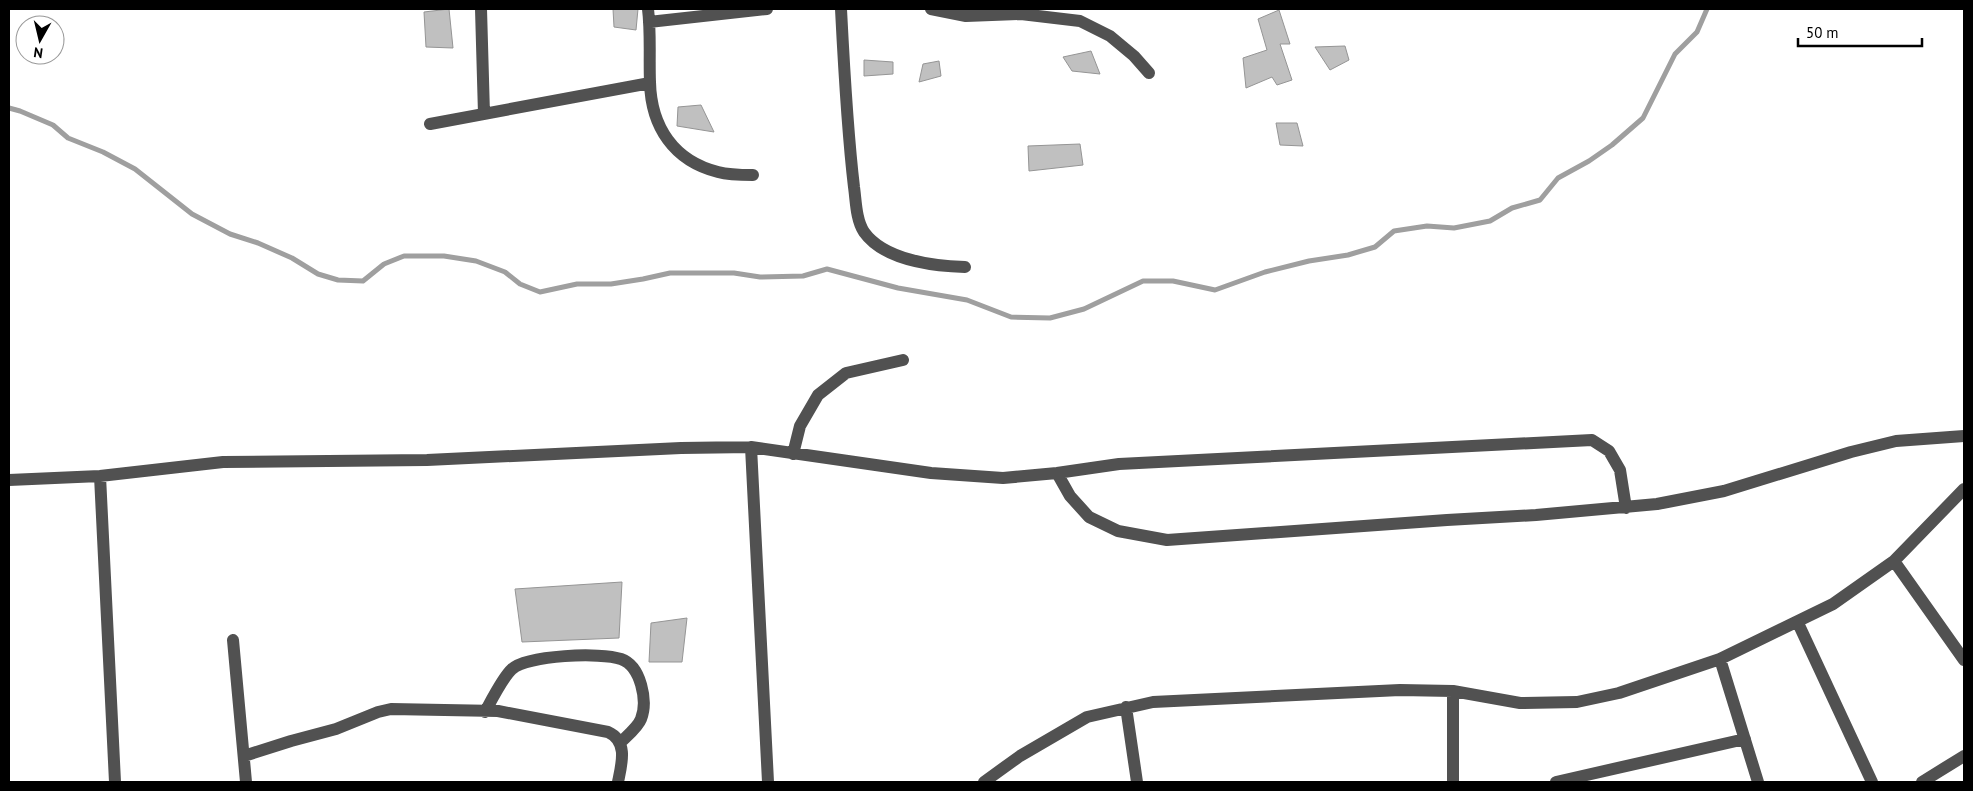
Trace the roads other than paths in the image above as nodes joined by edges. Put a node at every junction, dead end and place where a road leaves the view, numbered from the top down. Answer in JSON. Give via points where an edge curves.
{"nodes":[{"id":1,"x":481,"y":9,"type":"edge"},
{"id":2,"x":767,"y":9,"type":"edge"},
{"id":3,"x":841,"y":9,"type":"edge"},
{"id":4,"x":931,"y":9,"type":"edge"},
{"id":5,"x":649,"y":15,"type":"edge"},
{"id":6,"x":1149,"y":73,"type":"dead end"},
{"id":7,"x":650,"y":84,"type":"junction"},
{"id":8,"x":484,"y":114,"type":"junction"},
{"id":9,"x":430,"y":124,"type":"dead end"},
{"id":10,"x":753,"y":175,"type":"dead end"},
{"id":11,"x":965,"y":267,"type":"dead end"},
{"id":12,"x":903,"y":360,"type":"dead end"},
{"id":13,"x":1964,"y":436,"type":"edge"},
{"id":14,"x":751,"y":448,"type":"junction"},
{"id":15,"x":793,"y":454,"type":"junction"},
{"id":16,"x":1057,"y":473,"type":"junction"},
{"id":17,"x":100,"y":476,"type":"junction"},
{"id":18,"x":9,"y":480,"type":"edge"},
{"id":19,"x":1964,"y":489,"type":"edge"},
{"id":20,"x":1626,"y":508,"type":"junction"},
{"id":21,"x":1894,"y":561,"type":"junction"},
{"id":22,"x":1798,"y":623,"type":"junction"},
{"id":23,"x":233,"y":640,"type":"dead end"},
{"id":24,"x":1720,"y":659,"type":"junction"},
{"id":25,"x":1964,"y":660,"type":"edge"},
{"id":26,"x":1453,"y":692,"type":"junction"},
{"id":27,"x":1126,"y":707,"type":"junction"},
{"id":28,"x":485,"y":712,"type":"junction"},
{"id":29,"x":1745,"y":739,"type":"junction"},
{"id":30,"x":621,"y":742,"type":"junction"},
{"id":31,"x":244,"y":756,"type":"junction"},
{"id":32,"x":1964,"y":756,"type":"edge"},
{"id":33,"x":115,"y":782,"type":"edge"},
{"id":34,"x":246,"y":782,"type":"edge"},
{"id":35,"x":618,"y":782,"type":"edge"},
{"id":36,"x":768,"y":782,"type":"edge"},
{"id":37,"x":984,"y":782,"type":"edge"},
{"id":38,"x":1137,"y":782,"type":"edge"},
{"id":39,"x":1454,"y":782,"type":"edge"},
{"id":40,"x":1556,"y":782,"type":"edge"},
{"id":41,"x":1758,"y":782,"type":"edge"},
{"id":42,"x":1872,"y":782,"type":"edge"},
{"id":43,"x":1922,"y":782,"type":"edge"}],
"edges":[{"from":1,"to":8,"type":"street"},
{"from":2,"to":5,"type":"street"},
{"from":3,"to":11,"type":"street","via":[[850,154],[857,213],[863,231],[878,246],[920,263]]},
{"from":4,"to":6,"type":"street","via":[[966,16],[1021,14],[1080,21],[1110,36]]},
{"from":5,"to":7,"type":"street"},
{"from":7,"to":8,"type":"street"},
{"from":7,"to":10,"type":"street","via":[[658,123],[678,153],[699,166],[721,173]]},
{"from":8,"to":9,"type":"street"},
{"from":12,"to":15,"type":"street","via":[[846,372],[818,395],[800,426]]},
{"from":13,"to":20,"type":"street","via":[[1896,441],[1724,491]]},
{"from":14,"to":15,"type":"street"},
{"from":14,"to":17,"type":"street","via":[[681,448],[427,460],[223,462]]},
{"from":14,"to":36,"type":"street"},
{"from":15,"to":16,"type":"street","via":[[931,473],[1003,478]]},
{"from":16,"to":20,"type":"street","via":[[1070,496],[1089,517],[1118,531],[1167,540]]},
{"from":16,"to":20,"type":"street","via":[[1119,464],[1592,440],[1610,451],[1620,470]]},
{"from":17,"to":18,"type":"street"},
{"from":17,"to":33,"type":"street"},
{"from":19,"to":21,"type":"street"},
{"from":21,"to":22,"type":"street","via":[[1833,604]]},
{"from":21,"to":25,"type":"street"},
{"from":22,"to":24,"type":"street"},
{"from":22,"to":42,"type":"street"},
{"from":23,"to":31,"type":"street"},
{"from":24,"to":26,"type":"street","via":[[1577,702],[1520,703]]},
{"from":24,"to":29,"type":"street"},
{"from":26,"to":27,"type":"street","via":[[1345,692],[1153,702]]},
{"from":26,"to":39,"type":"street"},
{"from":27,"to":37,"type":"street","via":[[1087,717],[1020,756]]},
{"from":27,"to":38,"type":"street"},
{"from":28,"to":30,"type":"street","via":[[608,732]]},
{"from":28,"to":30,"type":"street","via":[[511,670],[523,662],[574,655],[620,659],[633,666],[644,705],[641,721]]},
{"from":28,"to":31,"type":"street","via":[[391,709],[336,730]]},
{"from":29,"to":40,"type":"street"},
{"from":29,"to":41,"type":"street"},
{"from":30,"to":35,"type":"street"},
{"from":31,"to":34,"type":"street"},
{"from":32,"to":43,"type":"street"}]}
